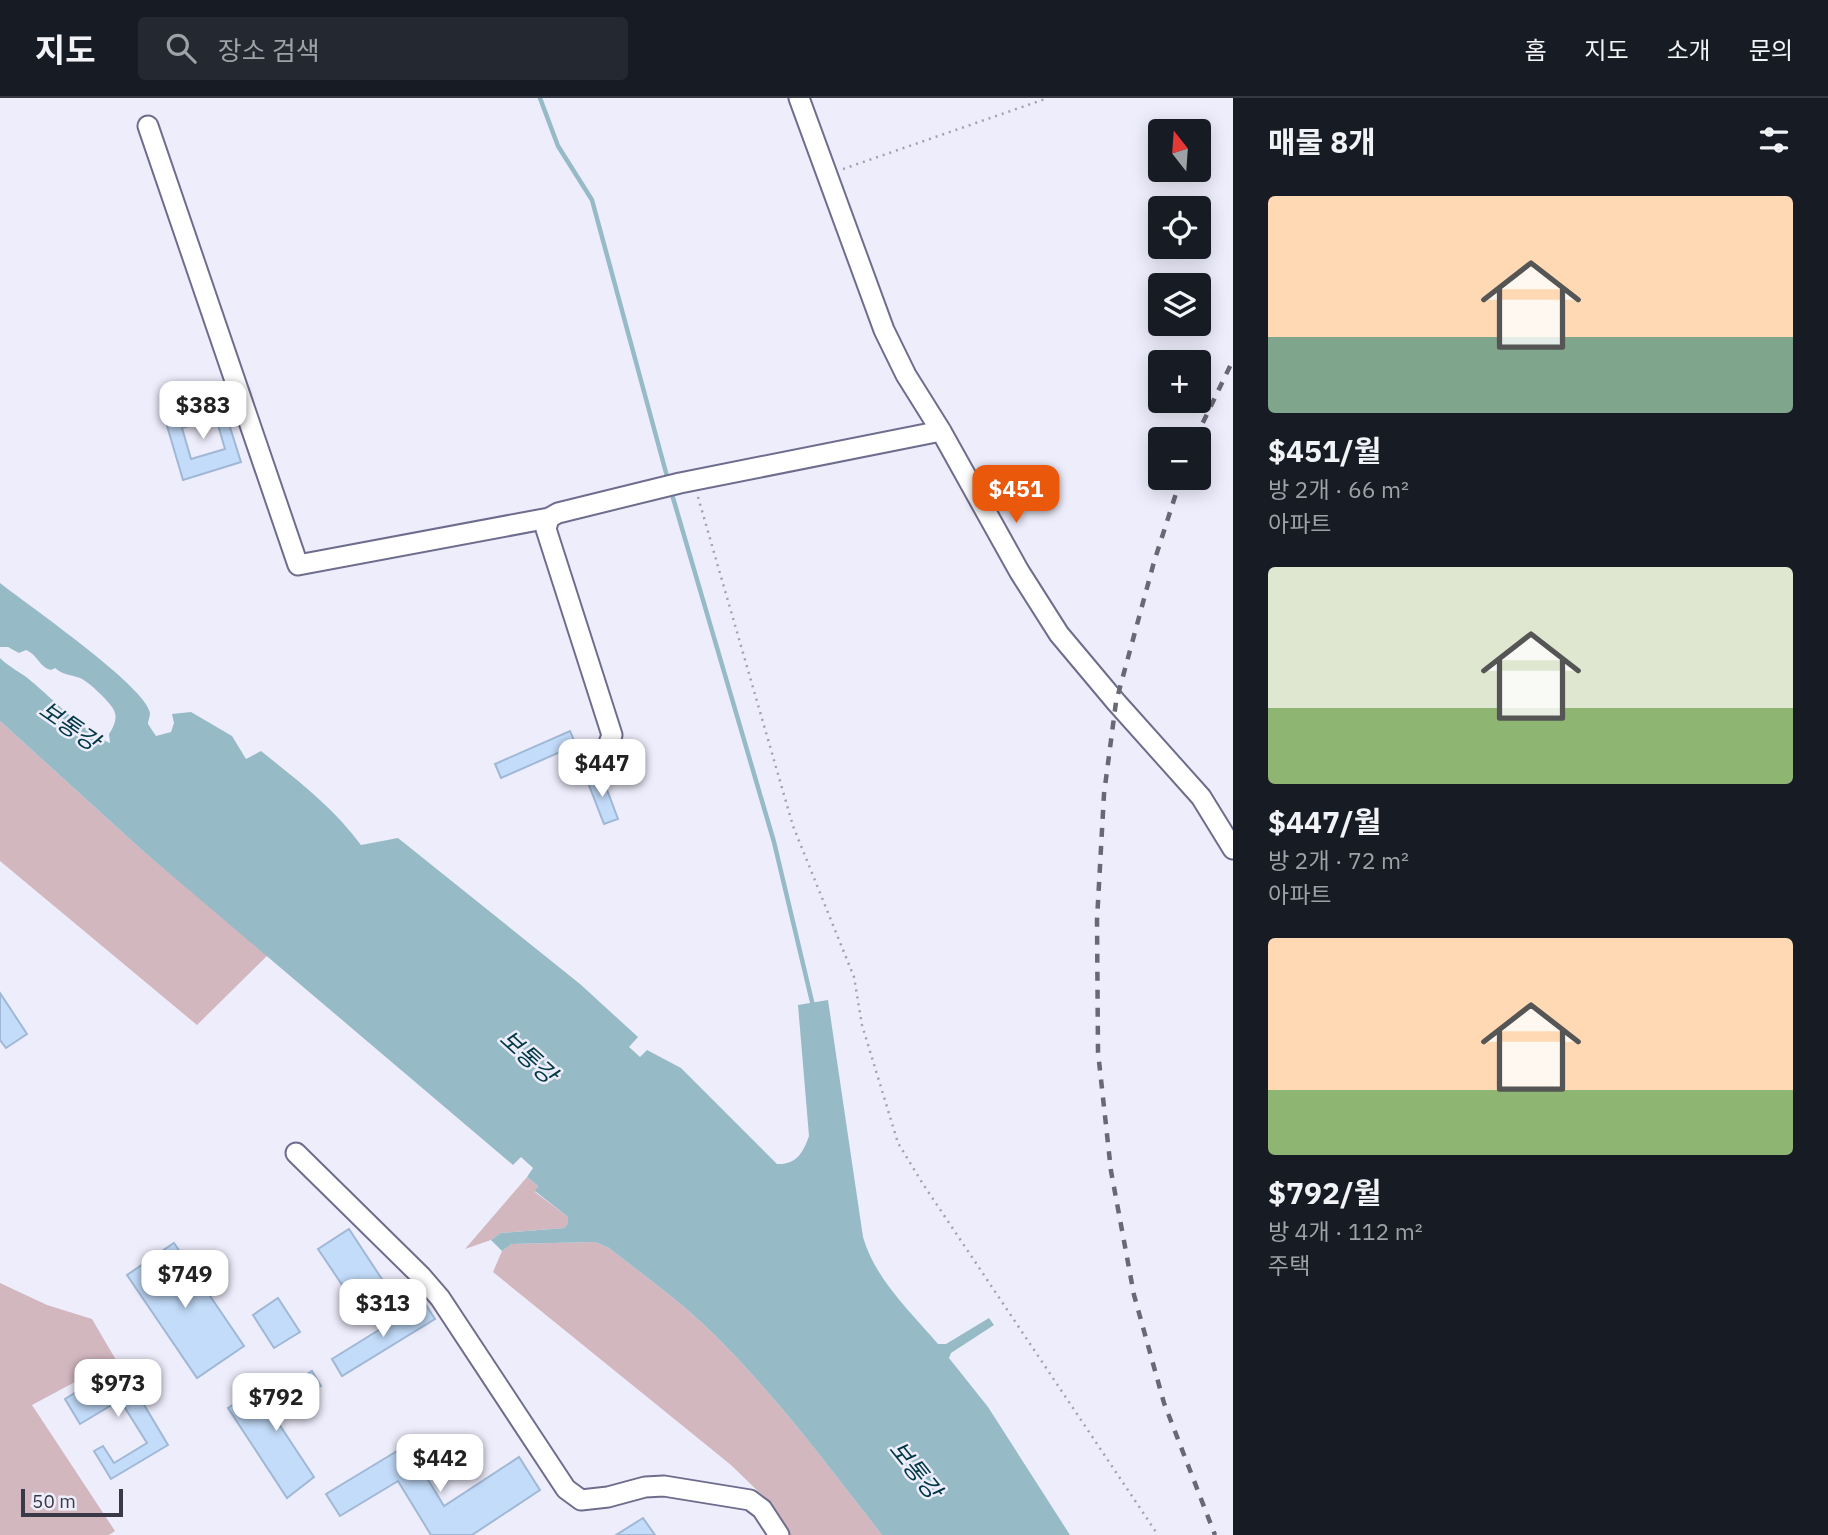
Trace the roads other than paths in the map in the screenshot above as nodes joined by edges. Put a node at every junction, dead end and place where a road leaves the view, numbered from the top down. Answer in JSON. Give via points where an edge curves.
{"nodes":[{"id":1,"x":799,"y":98,"type":"edge"},
{"id":2,"x":148,"y":126,"type":"dead end"},
{"id":3,"x":942,"y":431,"type":"junction"},
{"id":4,"x":549,"y":518,"type":"junction"},
{"id":5,"x":603,"y":759,"type":"dead end"},
{"id":6,"x":1233,"y":849,"type":"edge"},
{"id":7,"x":296,"y":1153,"type":"dead end"},
{"id":8,"x":779,"y":1535,"type":"edge"}],
"edges":[{"from":1,"to":3,"type":"street","via":[[884,330]]},
{"from":2,"to":4,"type":"street","via":[[298,565]]},
{"from":3,"to":4,"type":"street","via":[[687,482]]},
{"from":3,"to":6,"type":"street","via":[[1044,613],[1201,797]]},
{"from":4,"to":5,"type":"street","via":[[547,529],[611,735]]},
{"from":7,"to":8,"type":"street","via":[[440,1298],[566,1489],[581,1500],[664,1486],[750,1500]]}]}
